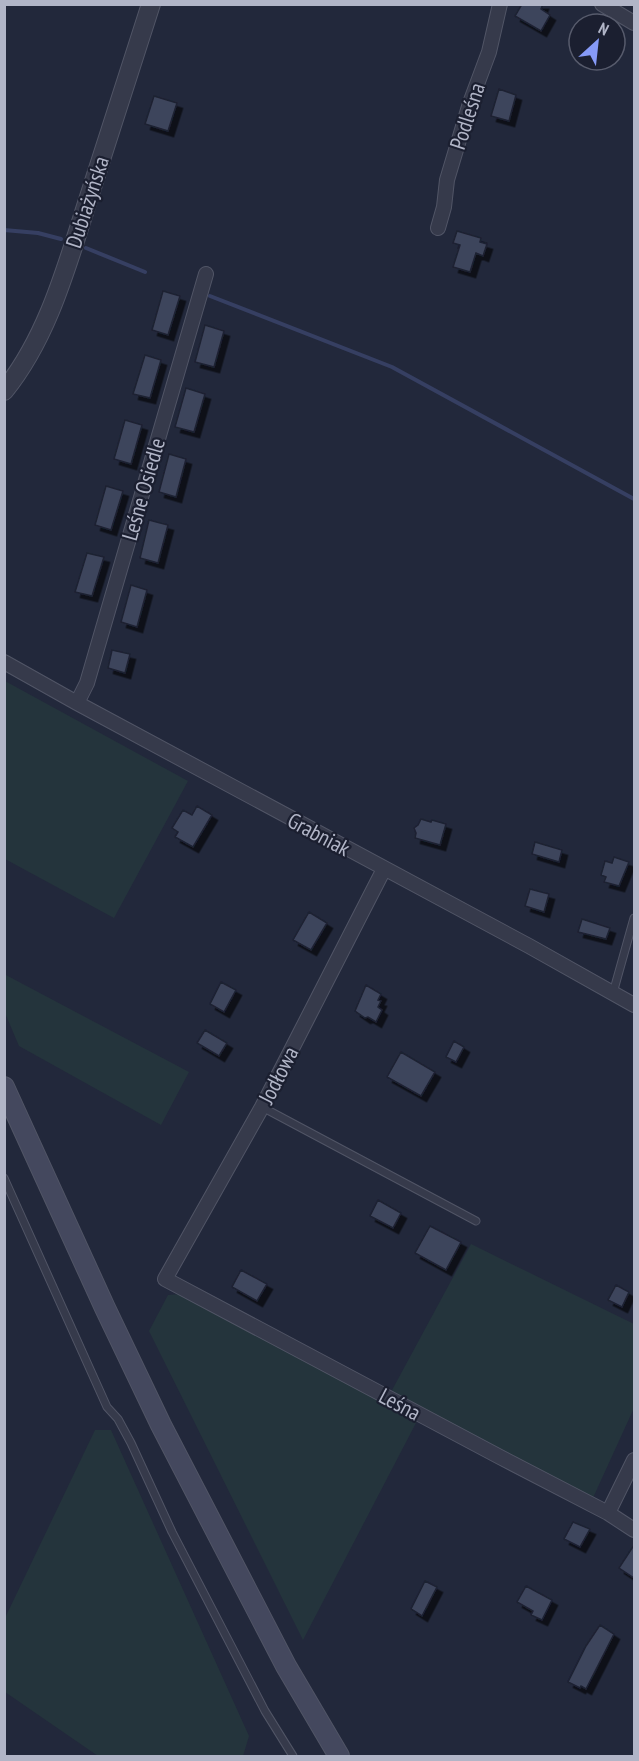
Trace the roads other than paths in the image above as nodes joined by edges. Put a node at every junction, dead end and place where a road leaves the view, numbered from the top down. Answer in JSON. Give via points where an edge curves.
{"nodes":[{"id":1,"x":152,"y":4,"type":"edge"},
{"id":2,"x":500,"y":4,"type":"edge"},
{"id":3,"x":602,"y":4,"type":"edge"},
{"id":4,"x":634,"y":23,"type":"edge"},
{"id":5,"x":438,"y":228,"type":"dead end"},
{"id":6,"x":206,"y":274,"type":"dead end"},
{"id":7,"x":4,"y":391,"type":"edge"},
{"id":8,"x":4,"y":662,"type":"edge"},
{"id":9,"x":77,"y":703,"type":"junction"},
{"id":10,"x":384,"y":869,"type":"junction"},
{"id":11,"x":634,"y":918,"type":"edge"},
{"id":12,"x":613,"y":993,"type":"junction"},
{"id":13,"x":634,"y":1005,"type":"edge"},
{"id":14,"x":4,"y":1087,"type":"edge"},
{"id":15,"x":262,"y":1107,"type":"junction"},
{"id":16,"x":4,"y":1178,"type":"edge"},
{"id":17,"x":476,"y":1221,"type":"dead end"},
{"id":18,"x":165,"y":1279,"type":"joint"},
{"id":19,"x":634,"y":1460,"type":"edge"},
{"id":20,"x":608,"y":1513,"type":"junction"},
{"id":21,"x":634,"y":1530,"type":"edge"},
{"id":22,"x":293,"y":1756,"type":"edge"},
{"id":23,"x":339,"y":1756,"type":"edge"}],
"edges":[{"from":1,"to":7,"type":"street","name":"Dubiażyńska","via":[[52,304],[38,338]]},
{"from":2,"to":5,"type":"street","name":"Podleśna","via":[[489,52],[447,180]]},
{"from":3,"to":4,"type":"street"},
{"from":6,"to":9,"type":"street","name":"Leśne Osiedle","via":[[87,684]]},
{"from":8,"to":9,"type":"street","name":"Grabniak"},
{"from":9,"to":10,"type":"street","name":"Grabniak"},
{"from":10,"to":12,"type":"street","name":"Grabniak"},
{"from":10,"to":15,"type":"street","name":"Jodłowa"},
{"from":11,"to":12,"type":"lane"},
{"from":12,"to":13,"type":"street","name":"Grabniak"},
{"from":14,"to":23,"type":"main road","via":[[161,1425],[286,1666]]},
{"from":15,"to":17,"type":"lane"},
{"from":15,"to":18,"type":"street","name":"Jodłowa"},
{"from":16,"to":22,"type":"lane","via":[[107,1407],[131,1443],[177,1542],[265,1711]]},
{"from":18,"to":20,"type":"street","name":"Leśna"},
{"from":19,"to":20,"type":"street"},
{"from":20,"to":21,"type":"street","name":"Leśna"}]}
